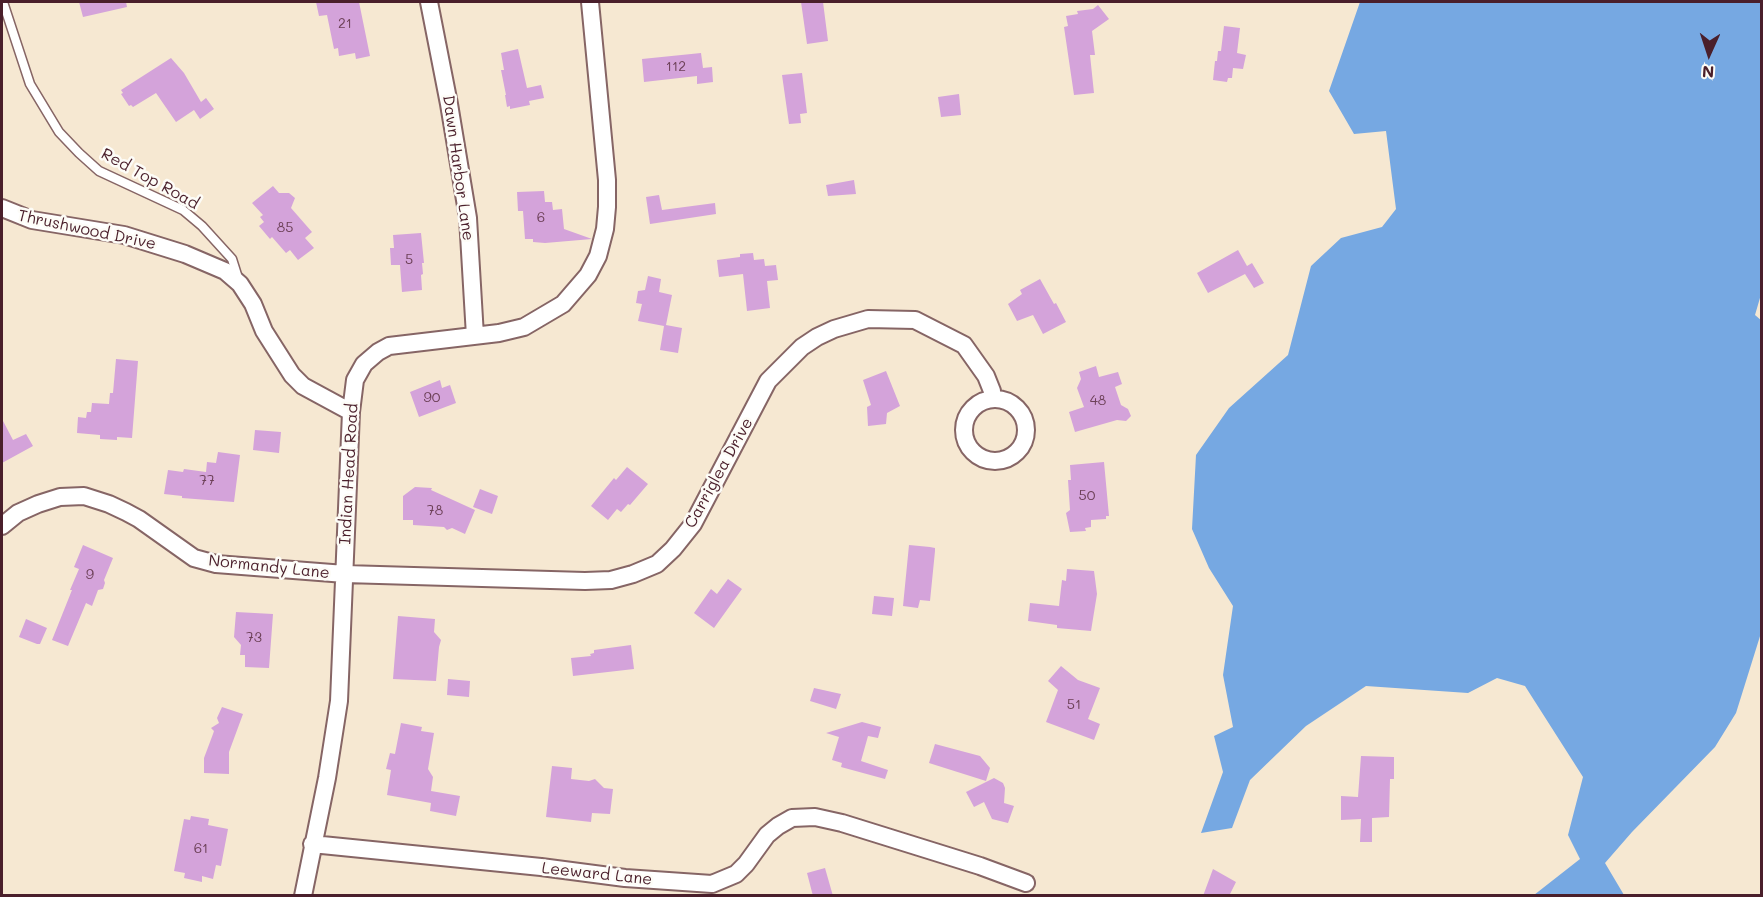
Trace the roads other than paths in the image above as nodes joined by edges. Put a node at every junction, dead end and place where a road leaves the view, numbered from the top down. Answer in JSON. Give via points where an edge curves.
{"nodes":[{"id":1,"x":3,"y":2,"type":"edge"},
{"id":2,"x":429,"y":2,"type":"edge"},
{"id":3,"x":590,"y":2,"type":"edge"},
{"id":4,"x":2,"y":208,"type":"edge"},
{"id":5,"x":240,"y":284,"type":"junction"},
{"id":6,"x":475,"y":336,"type":"junction"},
{"id":7,"x":991,"y":399,"type":"dead end"},
{"id":8,"x":351,"y":412,"type":"junction"},
{"id":9,"x":2,"y":526,"type":"edge"},
{"id":10,"x":345,"y":574,"type":"junction"},
{"id":11,"x":312,"y":844,"type":"junction"},
{"id":12,"x":1026,"y":883,"type":"dead end"},
{"id":13,"x":303,"y":896,"type":"edge"}],
"edges":[{"from":1,"to":5,"type":"lane","name":"Red Top Road","via":[[30,84],[59,132],[99,171],[183,210],[232,259]]},
{"from":2,"to":6,"type":"street","name":"Dawn Harbor Lane","via":[[468,218]]},
{"from":3,"to":6,"type":"street","name":"Indian Head Road","via":[[607,180],[605,229],[598,256],[564,304],[524,327]]},
{"from":4,"to":5,"type":"street","name":"Thrushwood Drive","via":[[32,220],[152,243],[210,263]]},
{"from":5,"to":8,"type":"street","name":"Thrushwood Drive","via":[[292,375],[303,386]]},
{"from":6,"to":8,"type":"street","name":"Indian Head Road","via":[[402,343],[378,352],[364,364],[355,380]]},
{"from":7,"to":10,"type":"street","name":"Carriglea Drive","via":[[986,376],[964,345],[915,320],[860,321],[809,342],[768,381],[693,524],[657,564],[611,580],[585,581]]},
{"from":8,"to":10,"type":"street","name":"Indian Head Road"},
{"from":9,"to":10,"type":"street","name":"Normandy Lane","via":[[38,504],[60,497],[84,496],[139,519],[194,558],[216,564]]},
{"from":10,"to":11,"type":"street","name":"Indian Head Road","via":[[336,729]]},
{"from":11,"to":12,"type":"street","name":"Leeward Lane","via":[[712,884],[736,874],[778,826],[792,818],[815,817]]},
{"from":11,"to":13,"type":"street","name":"Indian Head Road"}]}
